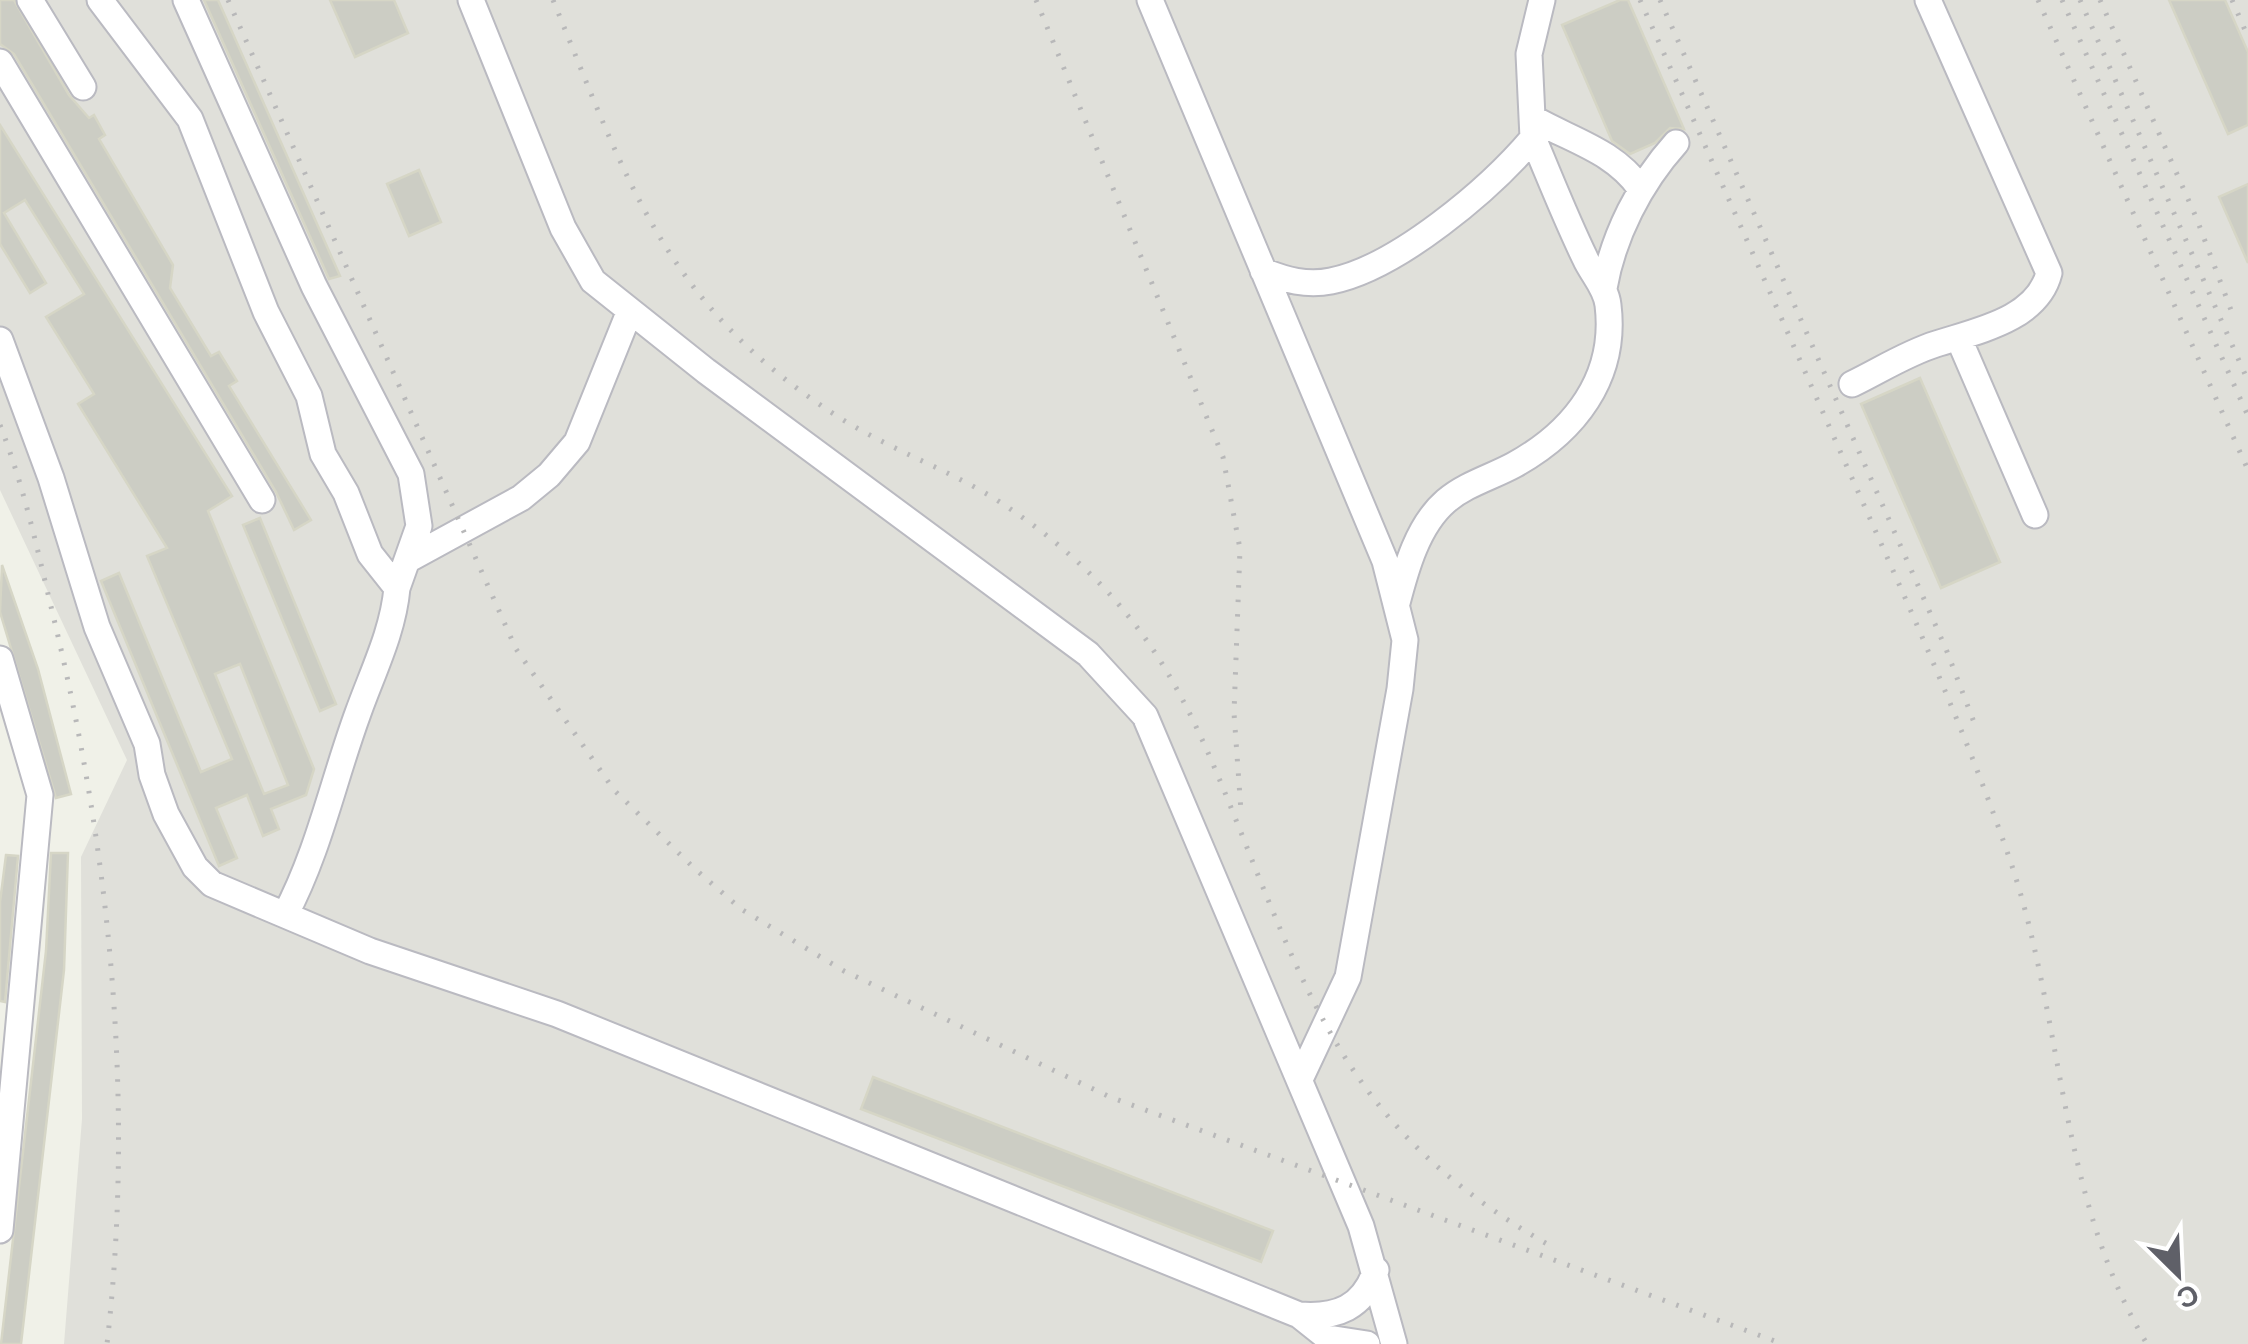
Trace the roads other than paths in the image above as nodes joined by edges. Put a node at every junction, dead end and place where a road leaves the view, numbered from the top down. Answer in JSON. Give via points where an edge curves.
{"nodes":[{"id":1,"x":30,"y":0,"type":"edge"},
{"id":2,"x":100,"y":0,"type":"edge"},
{"id":3,"x":186,"y":0,"type":"edge"},
{"id":4,"x":471,"y":0,"type":"edge"},
{"id":5,"x":1150,"y":0,"type":"edge"},
{"id":6,"x":1542,"y":0,"type":"edge"},
{"id":7,"x":1928,"y":0,"type":"edge"},
{"id":8,"x":0,"y":62,"type":"edge"},
{"id":9,"x":83,"y":87,"type":"dead end"},
{"id":10,"x":1533,"y":129,"type":"junction"},
{"id":11,"x":1676,"y":144,"type":"dead end"},
{"id":12,"x":1640,"y":188,"type":"junction"},
{"id":13,"x":1263,"y":271,"type":"junction"},
{"id":14,"x":1604,"y":288,"type":"junction"},
{"id":15,"x":629,"y":312,"type":"junction"},
{"id":16,"x":1958,"y":339,"type":"junction"},
{"id":17,"x":0,"y":340,"type":"edge"},
{"id":18,"x":1852,"y":384,"type":"dead end"},
{"id":19,"x":262,"y":500,"type":"dead end"},
{"id":20,"x":2035,"y":515,"type":"dead end"},
{"id":21,"x":411,"y":558,"type":"junction"},
{"id":22,"x":397,"y":588,"type":"junction"},
{"id":23,"x":1396,"y":602,"type":"junction"},
{"id":24,"x":0,"y":659,"type":"edge"},
{"id":25,"x":285,"y":916,"type":"junction"},
{"id":26,"x":1300,"y":1078,"type":"junction"},
{"id":27,"x":8,"y":1083,"type":"edge"},
{"id":28,"x":0,"y":1230,"type":"edge"},
{"id":29,"x":1376,"y":1270,"type":"junction"},
{"id":30,"x":1299,"y":1315,"type":"junction"},
{"id":31,"x":1367,"y":1344,"type":"edge"},
{"id":32,"x":1394,"y":1344,"type":"edge"}],
"edges":[{"from":1,"to":9,"type":"street"},
{"from":2,"to":22,"type":"street","via":[[190,119],[266,312],[308,396],[323,454],[370,554]]},
{"from":3,"to":21,"type":"street","via":[[314,286],[411,474],[420,526]]},
{"from":4,"to":15,"type":"street","via":[[562,228],[593,280]]},
{"from":5,"to":13,"type":"street"},
{"from":6,"to":10,"type":"street","via":[[1529,54]]},
{"from":7,"to":16,"type":"street","via":[[2049,273],[2040,296]]},
{"from":8,"to":19,"type":"street"},
{"from":10,"to":12,"type":"street","via":[[1608,153]]},
{"from":10,"to":13,"type":"street","via":[[1444,222],[1355,272],[1308,283]]},
{"from":10,"to":14,"type":"street","via":[[1584,257]]},
{"from":11,"to":12,"type":"street"},
{"from":12,"to":14,"type":"street"},
{"from":13,"to":23,"type":"street"},
{"from":14,"to":23,"type":"street","via":[[1606,346],[1596,391],[1572,424],[1540,450],[1446,500],[1425,526]]},
{"from":15,"to":21,"type":"street","via":[[578,442],[550,476]]},
{"from":15,"to":26,"type":"street","via":[[1088,654],[1122,687],[1156,737]]},
{"from":16,"to":18,"type":"street"},
{"from":16,"to":20,"type":"street"},
{"from":17,"to":25,"type":"street","via":[[97,627],[148,744],[152,775],[179,842],[212,884]]},
{"from":21,"to":22,"type":"street"},
{"from":22,"to":25,"type":"street","via":[[394,617],[327,814]]},
{"from":23,"to":26,"type":"street","via":[[1405,640],[1400,690],[1348,978]]},
{"from":24,"to":27,"type":"street","via":[[40,795]]},
{"from":25,"to":30,"type":"street","via":[[556,1014]]},
{"from":26,"to":29,"type":"street"},
{"from":27,"to":28,"type":"street"},
{"from":29,"to":30,"type":"street","via":[[1370,1289],[1342,1313]]},
{"from":29,"to":32,"type":"street"},
{"from":30,"to":31,"type":"street","via":[[1328,1338]]}]}
